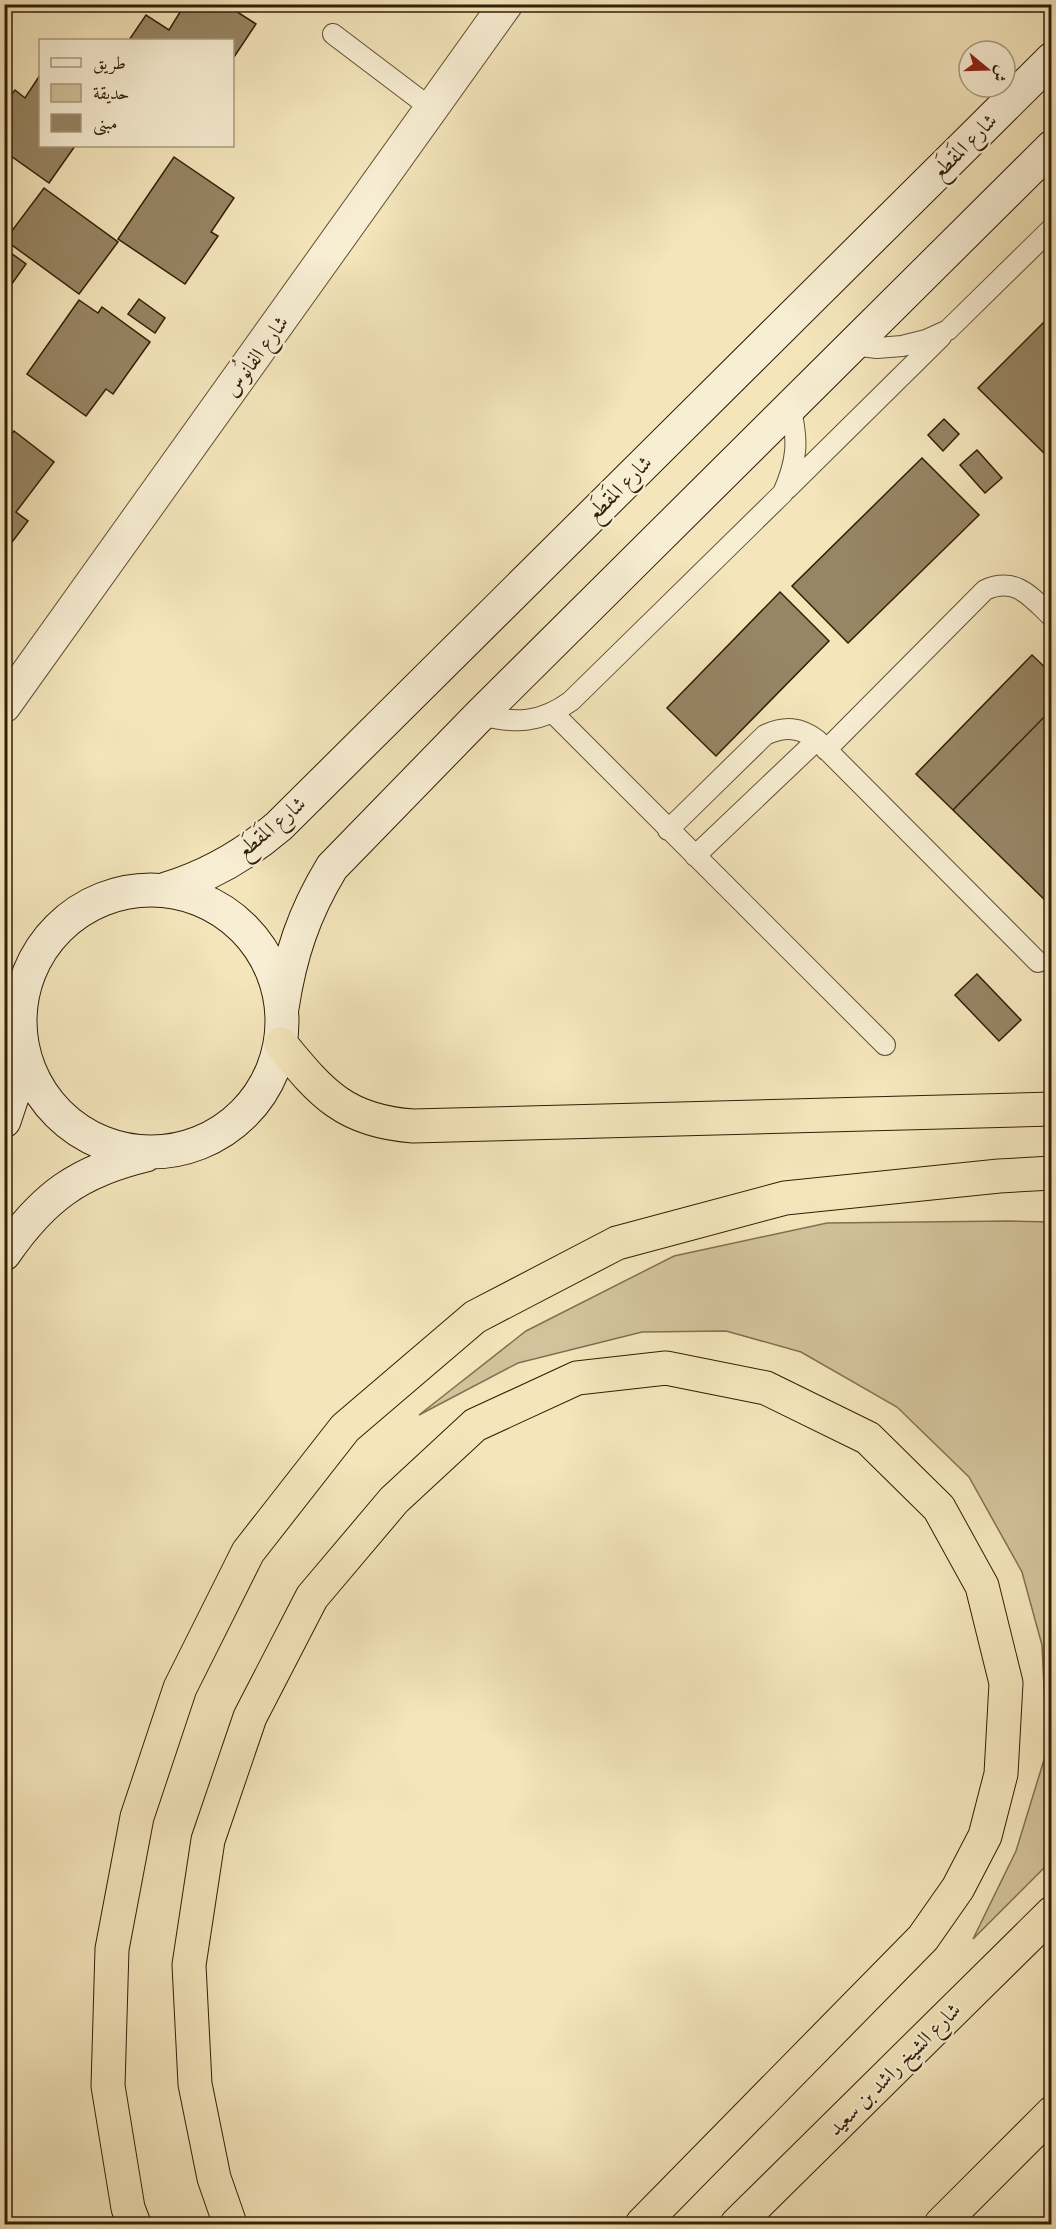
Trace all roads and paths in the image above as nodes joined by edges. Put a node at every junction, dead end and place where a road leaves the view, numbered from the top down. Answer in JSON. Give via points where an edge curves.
{"nodes":[{"id":1,"x":506,"y":4,"type":"edge"},
{"id":2,"x":333,"y":34,"type":"dead end"},
{"id":3,"x":1052,"y":59,"type":"edge"},
{"id":4,"x":432,"y":109,"type":"junction"},
{"id":5,"x":1052,"y":147,"type":"edge"},
{"id":6,"x":1052,"y":228,"type":"edge"},
{"id":7,"x":948,"y":330,"type":"junction"},
{"id":8,"x":852,"y":345,"type":"junction"},
{"id":9,"x":790,"y":407,"type":"junction"},
{"id":10,"x":783,"y":493,"type":"junction"},
{"id":11,"x":1052,"y":617,"type":"edge"},
{"id":12,"x":4,"y":706,"type":"edge"},
{"id":13,"x":554,"y":714,"type":"junction"},
{"id":14,"x":480,"y":715,"type":"junction"},
{"id":15,"x":821,"y":745,"type":"junction"},
{"id":16,"x":668,"y":830,"type":"junction"},
{"id":17,"x":695,"y":856,"type":"junction"},
{"id":18,"x":166,"y":889,"type":"junction"},
{"id":19,"x":1038,"y":962,"type":"dead end"},
{"id":20,"x":282,"y":1008,"type":"junction"},
{"id":21,"x":281,"y":1044,"type":"junction"},
{"id":22,"x":885,"y":1045,"type":"dead end"},
{"id":23,"x":23,"y":1051,"type":"junction"},
{"id":24,"x":1052,"y":1109,"type":"edge"},
{"id":25,"x":4,"y":1121,"type":"edge"},
{"id":26,"x":154,"y":1153,"type":"junction"},
{"id":27,"x":1052,"y":1173,"type":"edge"},
{"id":28,"x":4,"y":1254,"type":"edge"},
{"id":29,"x":1052,"y":1912,"type":"edge"},
{"id":30,"x":1052,"y":2113,"type":"edge"},
{"id":31,"x":131,"y":2216,"type":"edge"},
{"id":32,"x":230,"y":2224,"type":"edge"},
{"id":33,"x":642,"y":2224,"type":"edge"},
{"id":34,"x":737,"y":2224,"type":"edge"},
{"id":35,"x":941,"y":2224,"type":"edge"}],
"edges":[{"from":1,"to":4,"type":"street","name":"شارع الفانُوس"},
{"from":2,"to":4,"type":"lane"},
{"from":3,"to":18,"type":"street","name":"شارع المَقطَع","via":[[279,826],[215,870]]},
{"from":4,"to":12,"type":"street","name":"شارع الفانُوس"},
{"from":5,"to":8,"type":"street"},
{"from":6,"to":7,"type":"lane"},
{"from":7,"to":8,"type":"lane","via":[[902,346]]},
{"from":7,"to":10,"type":"lane"},
{"from":8,"to":9,"type":"street"},
{"from":9,"to":10,"type":"lane","via":[[796,451]]},
{"from":9,"to":14,"type":"street"},
{"from":10,"to":13,"type":"lane"},
{"from":11,"to":15,"type":"lane","via":[[1024,590],[1003,585],[985,590]]},
{"from":13,"to":14,"type":"lane","via":[[517,720]]},
{"from":13,"to":16,"type":"lane"},
{"from":14,"to":20,"type":"street","via":[[332,867],[303,920]]},
{"from":15,"to":16,"type":"lane","via":[[798,729],[765,735]]},
{"from":15,"to":17,"type":"lane"},
{"from":15,"to":19,"type":"lane"},
{"from":16,"to":17,"type":"lane"},
{"from":17,"to":22,"type":"lane"},
{"from":18,"to":20,"type":"street","via":[[201,898],[240,924],[257,942],[274,973]]},
{"from":18,"to":23,"type":"street","via":[[131,890],[96,901],[66,920],[42,947],[26,979],[20,1014]]},
{"from":20,"to":21,"type":"street"},
{"from":21,"to":24,"type":"highway","via":[[325,1095],[345,1108],[367,1118],[413,1126]]},
{"from":21,"to":26,"type":"street","via":[[270,1078],[249,1108],[222,1132],[190,1147]]},
{"from":23,"to":25,"type":"street"},
{"from":23,"to":26,"type":"street","via":[[36,1084],[57,1113],[85,1136],[118,1149]]},
{"from":26,"to":28,"type":"street","via":[[116,1162],[80,1178],[48,1200]]},
{"from":27,"to":31,"type":"highway","via":[[785,1198],[617,1243],[475,1317],[345,1428],[248,1552],[180,1688],[137,1817],[112,1948],[108,2086]]},
{"from":29,"to":34,"type":"highway","name":"شارع الشيخ راشد بن سعيد"},
{"from":30,"to":35,"type":"highway"},
{"from":32,"to":33,"type":"highway","via":[[214,2178],[195,2084],[189,1965],[208,1840],[250,1717],[312,1597],[394,1500],[475,1425],[577,1378],[666,1368],[766,1388],[868,1438],[939,1508],[982,1586],[1006,1683],[1001,1774],[985,1836],[958,1888],[923,1938]]}]}
